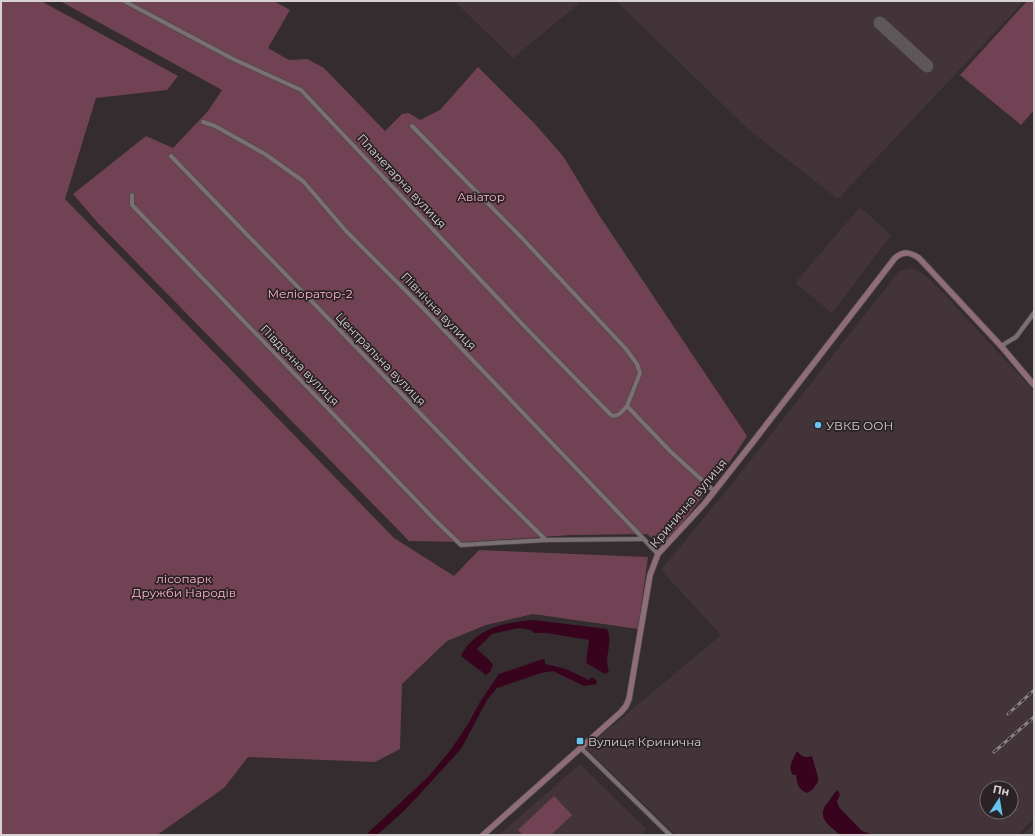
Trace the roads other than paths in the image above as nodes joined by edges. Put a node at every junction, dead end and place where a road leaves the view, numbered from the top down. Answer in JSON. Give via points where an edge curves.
{"nodes":[{"id":1,"x":124,"y":1,"type":"edge"},
{"id":2,"x":203,"y":122,"type":"dead end"},
{"id":3,"x":412,"y":126,"type":"dead end"},
{"id":4,"x":171,"y":156,"type":"dead end"},
{"id":5,"x":132,"y":195,"type":"dead end"},
{"id":6,"x":1034,"y":313,"type":"edge"},
{"id":7,"x":1001,"y":346,"type":"junction"},
{"id":8,"x":1034,"y":385,"type":"edge"},
{"id":9,"x":627,"y":406,"type":"junction"},
{"id":10,"x":714,"y":491,"type":"junction"},
{"id":11,"x":643,"y":539,"type":"junction"},
{"id":12,"x":546,"y":540,"type":"junction"},
{"id":13,"x":658,"y":554,"type":"junction"},
{"id":14,"x":581,"y":748,"type":"junction"},
{"id":15,"x":485,"y":834,"type":"edge"},
{"id":16,"x":670,"y":835,"type":"edge"}],
"edges":[{"from":1,"to":9,"type":"street","name":"Планетарна вулиця","via":[[233,59],[301,90],[611,415],[617,416]]},
{"from":2,"to":11,"type":"street","name":"Північна вулиця","via":[[265,154],[303,181],[346,231]]},
{"from":3,"to":9,"type":"street","via":[[626,348],[640,373]]},
{"from":4,"to":12,"type":"street","name":"Центральна вулиця"},
{"from":5,"to":12,"type":"street","name":"Південна вулиця","via":[[132,205],[136,210],[461,545]]},
{"from":6,"to":7,"type":"street","via":[[1016,337]]},
{"from":7,"to":8,"type":"street"},
{"from":7,"to":10,"type":"street","name":"Кринична вулиця","via":[[919,258],[902,253],[895,258]]},
{"from":9,"to":10,"type":"street"},
{"from":10,"to":13,"type":"street","name":"Кринична вулиця"},
{"from":11,"to":12,"type":"street"},
{"from":11,"to":13,"type":"street","name":"Північна вулиця"},
{"from":13,"to":14,"type":"street","name":"Кринична вулиця","via":[[650,575],[629,699],[621,712]]},
{"from":14,"to":15,"type":"street","name":"Кринична вулиця"},
{"from":14,"to":16,"type":"street"}]}
